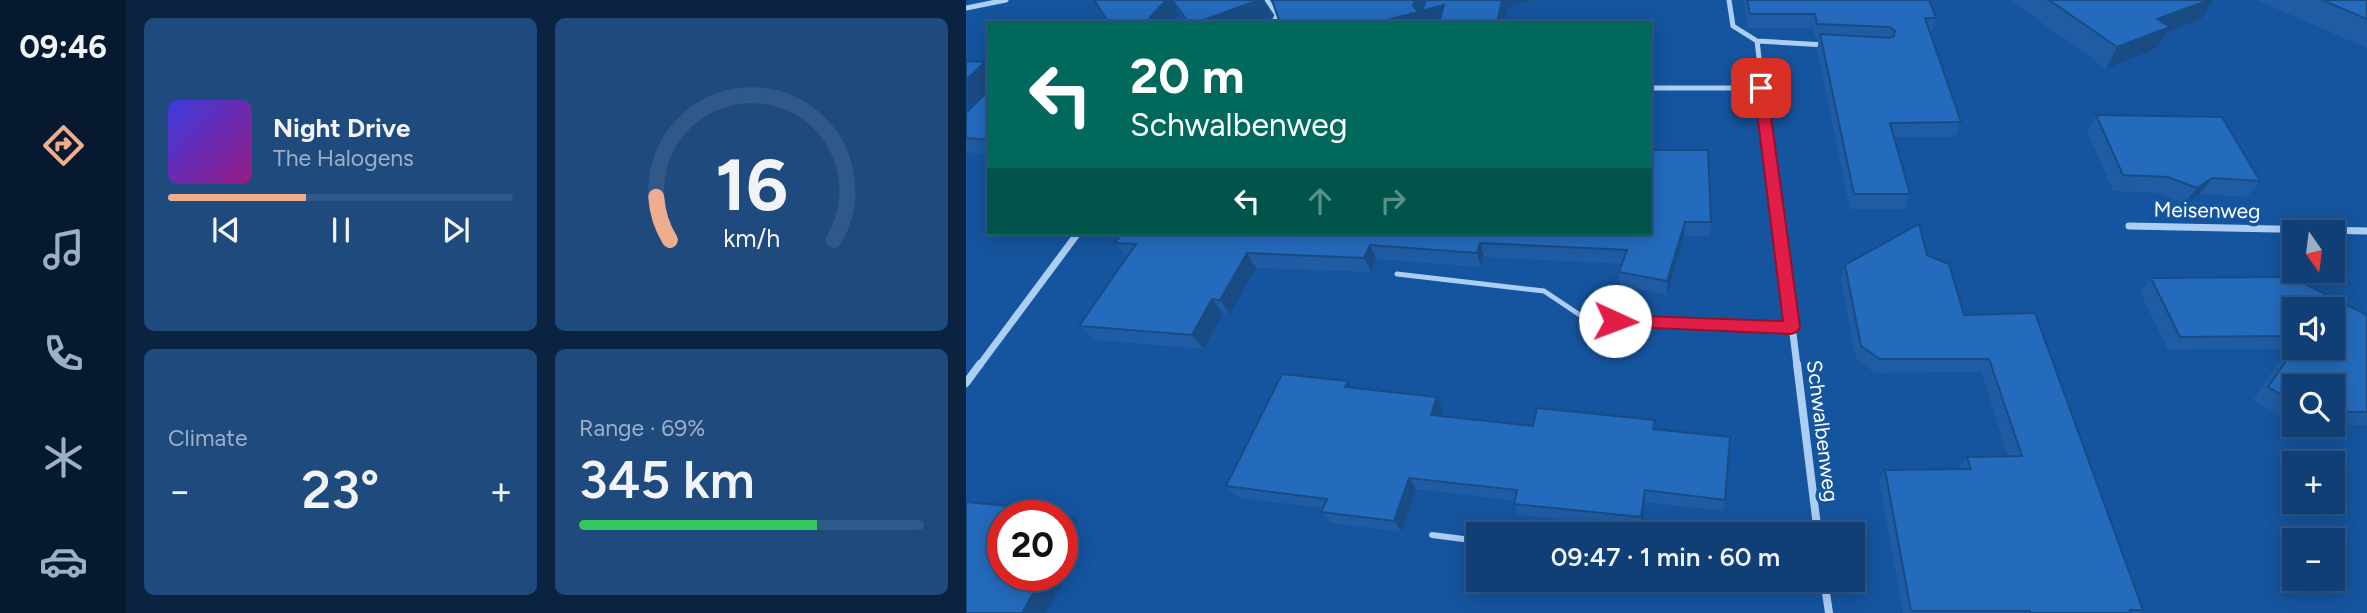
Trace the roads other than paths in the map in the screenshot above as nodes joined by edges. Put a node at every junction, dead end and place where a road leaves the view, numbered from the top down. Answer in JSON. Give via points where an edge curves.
{"nodes":[{"id":1,"x":1006,"y":0,"type":"edge"},
{"id":2,"x":1267,"y":0,"type":"edge"},
{"id":3,"x":1729,"y":0,"type":"edge"},
{"id":4,"x":966,"y":8,"type":"edge"},
{"id":5,"x":1274,"y":21,"type":"edge"},
{"id":6,"x":1757,"y":41,"type":"junction"},
{"id":7,"x":1834,"y":45,"type":"edge"},
{"id":8,"x":1652,"y":88,"type":"edge"},
{"id":9,"x":1761,"y":88,"type":"junction"},
{"id":10,"x":2129,"y":226,"type":"dead end"},
{"id":11,"x":2367,"y":231,"type":"edge"},
{"id":12,"x":1077,"y":235,"type":"edge"},
{"id":13,"x":1397,"y":275,"type":"dead end"},
{"id":14,"x":1791,"y":327,"type":"junction"},
{"id":15,"x":966,"y":383,"type":"edge"},
{"id":16,"x":1816,"y":522,"type":"edge"},
{"id":17,"x":1432,"y":535,"type":"dead end"},
{"id":18,"x":1466,"y":539,"type":"edge"},
{"id":19,"x":1826,"y":592,"type":"edge"},
{"id":20,"x":1829,"y":613,"type":"edge"}],
"edges":[{"from":1,"to":4,"type":"street"},
{"from":2,"to":5,"type":"lane","via":[[1276,15]]},
{"from":3,"to":6,"type":"street","via":[[1733,26]]},
{"from":6,"to":7,"type":"street"},
{"from":6,"to":9,"type":"street","name":"Schwalbenweg"},
{"from":8,"to":9,"type":"street"},
{"from":9,"to":14,"type":"street","name":"Schwalbenweg"},
{"from":10,"to":11,"type":"street","name":"Meisenweg"},
{"from":12,"to":15,"type":"street"},
{"from":13,"to":14,"type":"lane","via":[[1544,291],[1590,321]]},
{"from":14,"to":16,"type":"street","name":"Schwalbenweg"},
{"from":17,"to":18,"type":"lane"},
{"from":19,"to":20,"type":"street"}]}
